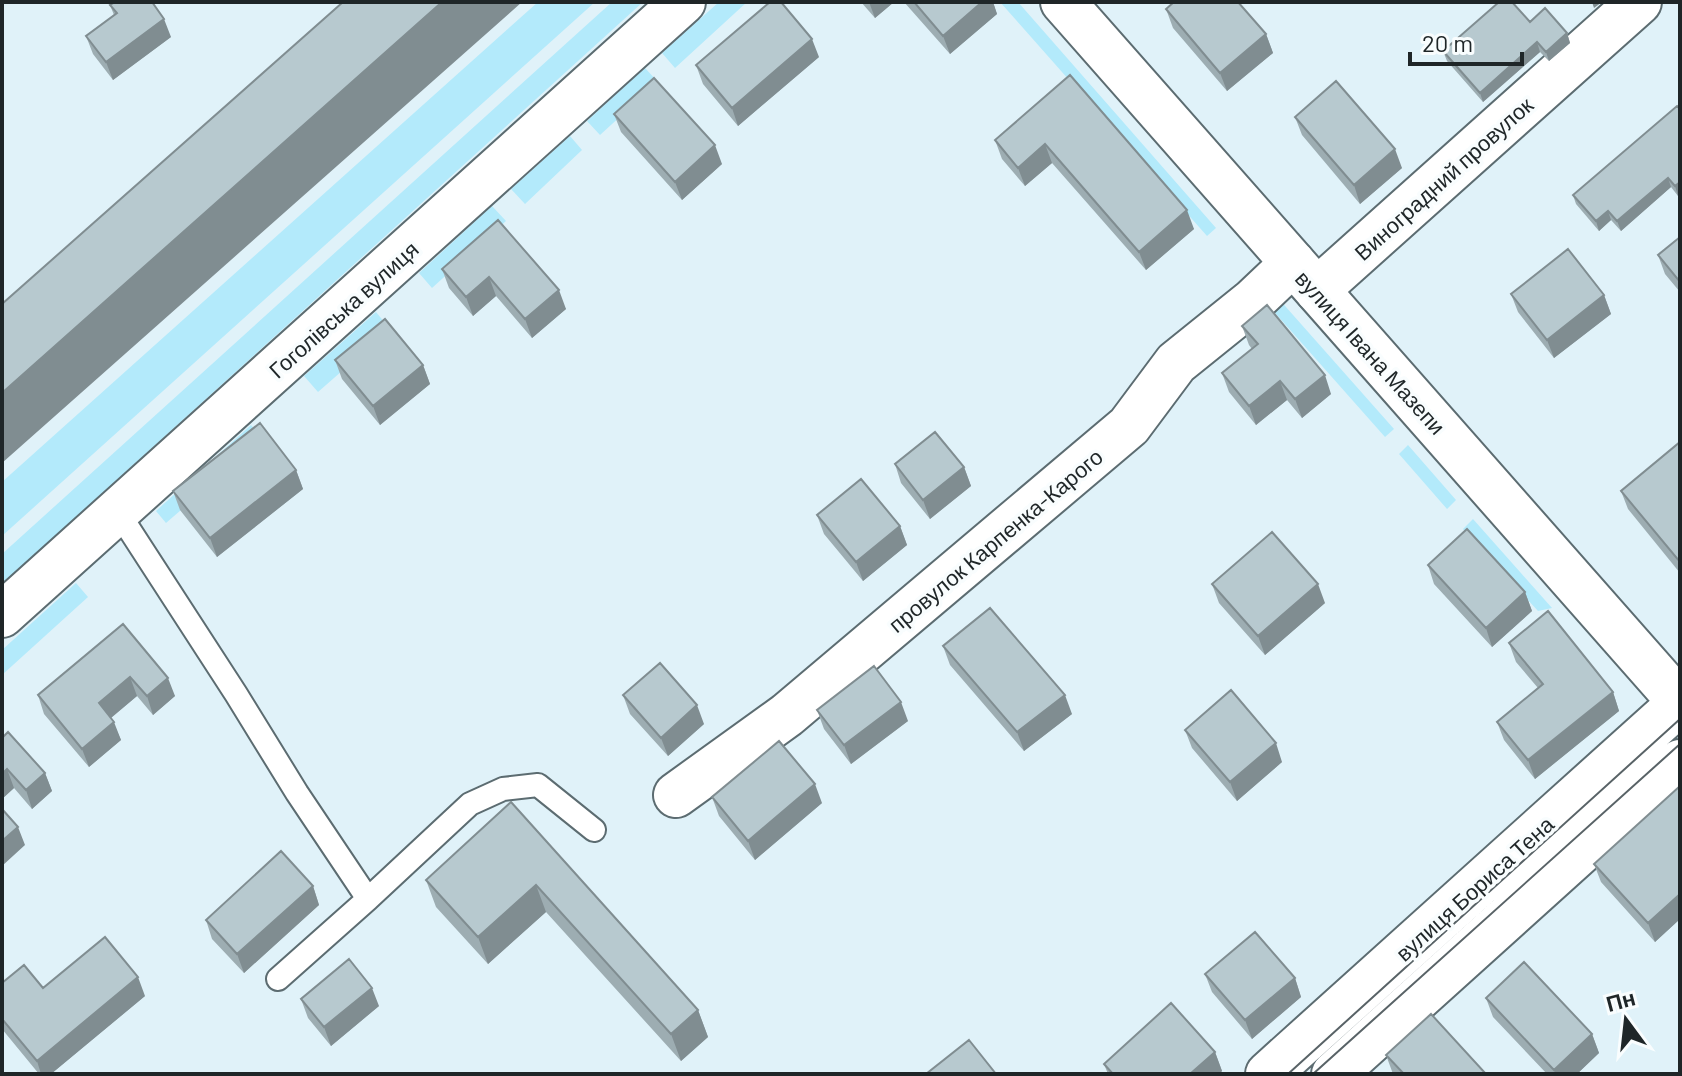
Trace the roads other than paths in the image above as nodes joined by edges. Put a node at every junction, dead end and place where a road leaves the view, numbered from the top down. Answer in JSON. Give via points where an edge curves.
{"nodes":[{"id":1,"x":683,"y":2,"type":"edge"},
{"id":2,"x":1063,"y":2,"type":"edge"},
{"id":3,"x":1639,"y":2,"type":"edge"},
{"id":4,"x":1305,"y":277,"type":"junction"},
{"id":5,"x":118,"y":512,"type":"junction"},
{"id":6,"x":2,"y":615,"type":"edge"},
{"id":7,"x":1680,"y":702,"type":"edge"},
{"id":8,"x":1680,"y":762,"type":"edge"},
{"id":9,"x":676,"y":795,"type":"dead end"},
{"id":10,"x":594,"y":830,"type":"dead end"},
{"id":11,"x":368,"y":899,"type":"junction"},
{"id":12,"x":278,"y":979,"type":"dead end"},
{"id":13,"x":1268,"y":1074,"type":"edge"},
{"id":14,"x":1334,"y":1074,"type":"edge"}],
"edges":[{"from":1,"to":5,"type":"street","name":"Гоголівська вулиця"},
{"from":2,"to":4,"type":"street","name":"вулиця Івана Мазепи"},
{"from":3,"to":4,"type":"street","name":"Виноградний провулок"},
{"from":4,"to":7,"type":"street","name":"вулиця Івана Мазепи"},
{"from":4,"to":9,"type":"street","name":"провулок Карпенка-Карого","via":[[1253,301],[1176,363],[1129,426],[787,715]]},
{"from":5,"to":6,"type":"street","name":"Гоголівська вулиця"},
{"from":5,"to":11,"type":"lane"},
{"from":7,"to":13,"type":"street","name":"вулиця Бориса Тена"},
{"from":8,"to":14,"type":"street","name":"вулиця Бориса Тена"},
{"from":10,"to":11,"type":"lane","via":[[538,785],[503,789],[470,804]]},
{"from":11,"to":12,"type":"lane"}]}
